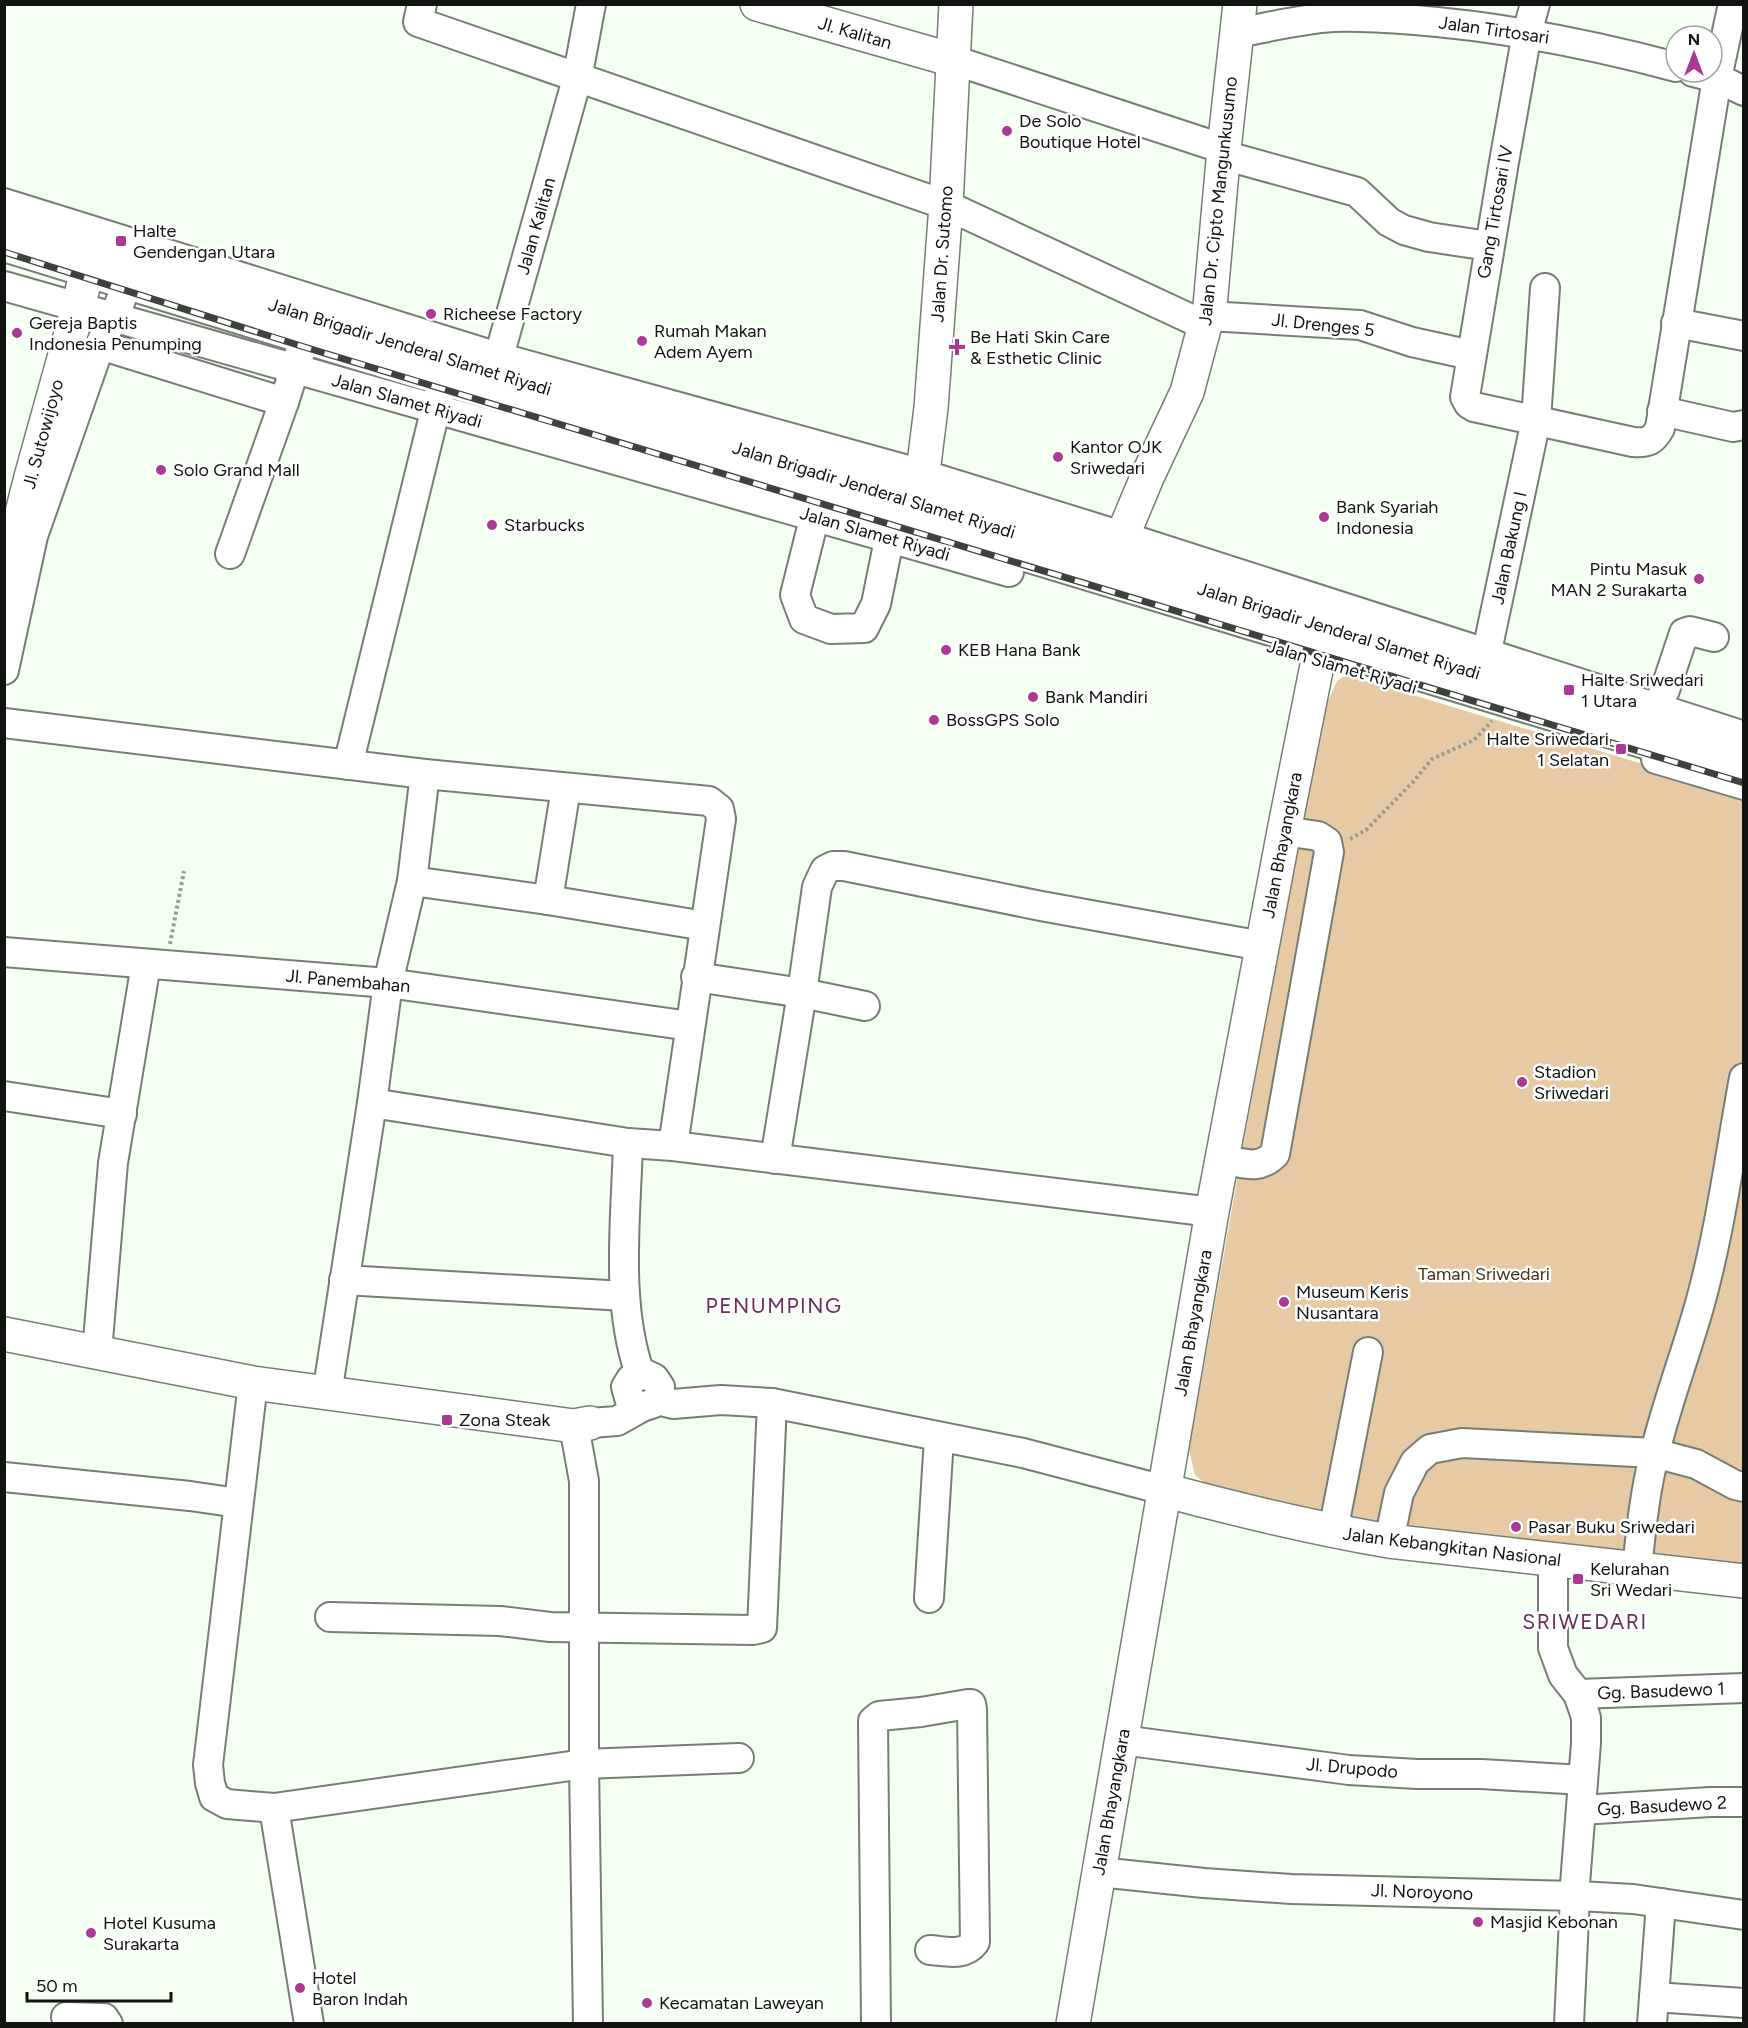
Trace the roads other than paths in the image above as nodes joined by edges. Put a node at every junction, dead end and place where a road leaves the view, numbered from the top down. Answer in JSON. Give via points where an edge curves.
{"nodes":[{"id":1,"x":422,"y":4,"type":"edge"},
{"id":2,"x":591,"y":4,"type":"edge"},
{"id":3,"x":757,"y":4,"type":"edge"},
{"id":4,"x":956,"y":4,"type":"edge"},
{"id":5,"x":1536,"y":4,"type":"edge"},
{"id":6,"x":1733,"y":4,"type":"edge"},
{"id":7,"x":1239,"y":19,"type":"edge"},
{"id":8,"x":1724,"y":27,"type":"edge"},
{"id":9,"x":1527,"y":33,"type":"junction"},
{"id":10,"x":954,"y":60,"type":"junction"},
{"id":11,"x":1664,"y":64,"type":"edge"},
{"id":12,"x":577,"y":79,"type":"junction"},
{"id":13,"x":1724,"y":83,"type":"edge"},
{"id":14,"x":1704,"y":84,"type":"edge"},
{"id":15,"x":1743,"y":91,"type":"edge"},
{"id":16,"x":1223,"y":152,"type":"junction"},
{"id":17,"x":4,"y":203,"type":"edge"},
{"id":18,"x":946,"y":205,"type":"junction"},
{"id":19,"x":4,"y":222,"type":"edge"},
{"id":20,"x":1490,"y":246,"type":"junction"},
{"id":21,"x":4,"y":247,"type":"edge"},
{"id":22,"x":89,"y":261,"type":"junction"},
{"id":23,"x":131,"y":273,"type":"junction"},
{"id":24,"x":4,"y":286,"type":"edge"},
{"id":25,"x":1545,"y":288,"type":"dead end"},
{"id":26,"x":78,"y":308,"type":"junction"},
{"id":27,"x":113,"y":318,"type":"junction"},
{"id":28,"x":1207,"y":321,"type":"junction"},
{"id":29,"x":1676,"y":323,"type":"junction"},
{"id":30,"x":304,"y":327,"type":"junction"},
{"id":31,"x":1743,"y":336,"type":"edge"},
{"id":32,"x":100,"y":345,"type":"junction"},
{"id":33,"x":1471,"y":355,"type":"junction"},
{"id":34,"x":496,"y":365,"type":"junction"},
{"id":35,"x":291,"y":368,"type":"junction"},
{"id":36,"x":447,"y":371,"type":"junction"},
{"id":37,"x":280,"y":401,"type":"junction"},
{"id":38,"x":434,"y":408,"type":"junction"},
{"id":39,"x":1662,"y":411,"type":"junction"},
{"id":40,"x":1536,"y":420,"type":"junction"},
{"id":41,"x":1743,"y":425,"type":"edge"},
{"id":42,"x":820,"y":496,"type":"junction"},
{"id":43,"x":904,"y":506,"type":"junction"},
{"id":44,"x":1117,"y":548,"type":"junction"},
{"id":45,"x":230,"y":554,"type":"dead end"},
{"id":46,"x":4,"y":584,"type":"edge"},
{"id":47,"x":1714,"y":638,"type":"dead end"},
{"id":48,"x":1322,"y":644,"type":"junction"},
{"id":49,"x":1484,"y":664,"type":"junction"},
{"id":50,"x":4,"y":670,"type":"edge"},
{"id":51,"x":1652,"y":718,"type":"junction"},
{"id":52,"x":4,"y":723,"type":"edge"},
{"id":53,"x":1743,"y":754,"type":"edge"},
{"id":54,"x":348,"y":765,"type":"junction"},
{"id":55,"x":426,"y":774,"type":"junction"},
{"id":56,"x":566,"y":788,"type":"junction"},
{"id":57,"x":1284,"y":831,"type":"junction"},
{"id":58,"x":412,"y":881,"type":"junction"},
{"id":59,"x":548,"y":900,"type":"junction"},
{"id":60,"x":705,"y":926,"type":"junction"},
{"id":61,"x":1262,"y":946,"type":"junction"},
{"id":62,"x":4,"y":952,"type":"edge"},
{"id":63,"x":156,"y":964,"type":"junction"},
{"id":64,"x":696,"y":977,"type":"junction"},
{"id":65,"x":388,"y":983,"type":"junction"},
{"id":66,"x":802,"y":993,"type":"junction"},
{"id":67,"x":865,"y":1006,"type":"dead end"},
{"id":68,"x":690,"y":1026,"type":"junction"},
{"id":69,"x":1743,"y":1078,"type":"edge"},
{"id":70,"x":4,"y":1096,"type":"edge"},
{"id":71,"x":372,"y":1103,"type":"junction"},
{"id":72,"x":122,"y":1114,"type":"junction"},
{"id":73,"x":628,"y":1143,"type":"junction"},
{"id":74,"x":673,"y":1146,"type":"junction"},
{"id":75,"x":774,"y":1159,"type":"junction"},
{"id":76,"x":1222,"y":1159,"type":"junction"},
{"id":77,"x":1212,"y":1212,"type":"junction"},
{"id":78,"x":344,"y":1280,"type":"junction"},
{"id":79,"x":624,"y":1296,"type":"junction"},
{"id":80,"x":4,"y":1334,"type":"edge"},
{"id":81,"x":98,"y":1352,"type":"junction"},
{"id":82,"x":1368,"y":1352,"type":"dead end"},
{"id":83,"x":253,"y":1383,"type":"junction"},
{"id":84,"x":645,"y":1393,"type":"junction"},
{"id":85,"x":327,"y":1394,"type":"junction"},
{"id":86,"x":772,"y":1403,"type":"junction"},
{"id":87,"x":582,"y":1425,"type":"junction"},
{"id":88,"x":939,"y":1438,"type":"junction"},
{"id":89,"x":1654,"y":1453,"type":"junction"},
{"id":90,"x":4,"y":1477,"type":"edge"},
{"id":91,"x":1743,"y":1487,"type":"edge"},
{"id":92,"x":1164,"y":1490,"type":"junction"},
{"id":93,"x":238,"y":1503,"type":"junction"},
{"id":94,"x":1333,"y":1531,"type":"junction"},
{"id":95,"x":1389,"y":1541,"type":"junction"},
{"id":96,"x":1554,"y":1560,"type":"junction"},
{"id":97,"x":1637,"y":1569,"type":"junction"},
{"id":98,"x":1743,"y":1581,"type":"edge"},
{"id":99,"x":929,"y":1598,"type":"dead end"},
{"id":100,"x":330,"y":1617,"type":"dead end"},
{"id":101,"x":585,"y":1628,"type":"junction"},
{"id":102,"x":1743,"y":1688,"type":"edge"},
{"id":103,"x":1578,"y":1695,"type":"junction"},
{"id":104,"x":1122,"y":1740,"type":"junction"},
{"id":105,"x":739,"y":1758,"type":"dead end"},
{"id":106,"x":584,"y":1764,"type":"junction"},
{"id":107,"x":1583,"y":1780,"type":"junction"},
{"id":108,"x":1743,"y":1802,"type":"edge"},
{"id":109,"x":274,"y":1808,"type":"junction"},
{"id":110,"x":1581,"y":1810,"type":"junction"},
{"id":111,"x":1099,"y":1872,"type":"junction"},
{"id":112,"x":1574,"y":1897,"type":"junction"},
{"id":113,"x":1661,"y":1903,"type":"junction"},
{"id":114,"x":1743,"y":1915,"type":"edge"},
{"id":115,"x":930,"y":1950,"type":"dead end"},
{"id":116,"x":1743,"y":2002,"type":"edge"},
{"id":117,"x":1653,"y":2010,"type":"edge"},
{"id":118,"x":66,"y":2017,"type":"dead end"},
{"id":119,"x":108,"y":2024,"type":"edge"},
{"id":120,"x":309,"y":2024,"type":"edge"},
{"id":121,"x":588,"y":2024,"type":"edge"},
{"id":122,"x":876,"y":2024,"type":"edge"},
{"id":123,"x":1073,"y":2024,"type":"edge"},
{"id":124,"x":1569,"y":2024,"type":"edge"}],
"edges":[{"from":1,"to":12,"type":"street","via":[[417,22]]},
{"from":2,"to":12,"type":"street","name":"Jalan Kalitan"},
{"from":3,"to":10,"type":"main road","name":"Jl. Kalitan"},
{"from":4,"to":10,"type":"main road","name":"Jalan Dr. Sutomo"},
{"from":5,"to":9,"type":"street","name":"Gang Tirtosari IV"},
{"from":6,"to":8,"type":"street"},
{"from":7,"to":9,"type":"street","name":"Jalan Tirtosari","via":[[1374,17]]},
{"from":7,"to":16,"type":"main road","name":"Jalan Dr. Cipto Mangunkusumo"},
{"from":9,"to":11,"type":"street","name":"Jalan Tirtosari"},
{"from":9,"to":20,"type":"street","name":"Gang Tirtosari IV"},
{"from":10,"to":16,"type":"street"},
{"from":10,"to":18,"type":"main road","name":"Jalan Dr. Sutomo"},
{"from":12,"to":18,"type":"street"},
{"from":12,"to":34,"type":"street","name":"Jalan Kalitan"},
{"from":13,"to":15,"type":"street"},
{"from":14,"to":29,"type":"street"},
{"from":16,"to":20,"type":"street","via":[[1357,192],[1389,222],[1404,230]]},
{"from":16,"to":28,"type":"main road","name":"Jalan Dr. Cipto Mangunkusumo"},
{"from":17,"to":34,"type":"street"},
{"from":18,"to":28,"type":"street"},
{"from":18,"to":43,"type":"main road","name":"Jalan Dr. Sutomo","via":[[931,408]]},
{"from":19,"to":22,"type":"main road","name":"Jalan Brigadir Jenderal Slamet Riyadi"},
{"from":20,"to":33,"type":"street","name":"Gang Tirtosari IV"},
{"from":21,"to":22,"type":"street"},
{"from":22,"to":23,"type":"main road","name":"Jalan Brigadir Jenderal Slamet Riyadi"},
{"from":22,"to":26,"type":"main road","name":"Jl. Sutowijoyo"},
{"from":23,"to":27,"type":"street"},
{"from":23,"to":30,"type":"main road","name":"Jalan Brigadir Jenderal Slamet Riyadi"},
{"from":24,"to":26,"type":"street","name":"Jalan Slamet Riyadi"},
{"from":25,"to":40,"type":"street","name":"Jalan Bakung I"},
{"from":26,"to":27,"type":"street","name":"Jalan Slamet Riyadi"},
{"from":26,"to":46,"type":"main road","name":"Jl. Sutowijoyo"},
{"from":27,"to":32,"type":"street"},
{"from":27,"to":35,"type":"street","name":"Jalan Slamet Riyadi"},
{"from":28,"to":33,"type":"street","name":"Jl. Drenges 5","via":[[1360,325]]},
{"from":28,"to":44,"type":"main road","name":"Jalan Dr. Cipto Mangunkusumo","via":[[1187,392]]},
{"from":29,"to":31,"type":"street"},
{"from":29,"to":39,"type":"street"},
{"from":30,"to":35,"type":"street"},
{"from":30,"to":36,"type":"main road","name":"Jalan Brigadir Jenderal Slamet Riyadi"},
{"from":32,"to":37,"type":"street"},
{"from":32,"to":50,"type":"street","via":[[33,536]]},
{"from":33,"to":40,"type":"street","name":"Gang Tirtosari IV","via":[[1466,401],[1474,407]]},
{"from":34,"to":36,"type":"main road","name":"Jalan Brigadir Jenderal Slamet Riyadi"},
{"from":34,"to":42,"type":"main road","name":"Jalan Brigadir Jenderal Slamet Riyadi"},
{"from":34,"to":43,"type":"street"},
{"from":35,"to":37,"type":"street"},
{"from":35,"to":38,"type":"street","name":"Jalan Slamet Riyadi"},
{"from":36,"to":38,"type":"street"},
{"from":36,"to":42,"type":"street"},
{"from":37,"to":45,"type":"street"},
{"from":38,"to":42,"type":"street","name":"Jalan Slamet Riyadi"},
{"from":38,"to":54,"type":"street"},
{"from":39,"to":40,"type":"street","via":[[1660,428],[1654,439],[1646,443]]},
{"from":39,"to":41,"type":"street","via":[[1733,427]]},
{"from":40,"to":49,"type":"street","name":"Jalan Bakung I"},
{"from":42,"to":43,"type":"main road","name":"Jalan Brigadir Jenderal Slamet Riyadi"},
{"from":42,"to":43,"type":"street","name":"Jalan Slamet Riyadi"},
{"from":42,"to":43,"type":"street","via":[[795,595],[804,619],[831,629],[864,628],[876,604]]},
{"from":43,"to":44,"type":"main road","name":"Jalan Brigadir Jenderal Slamet Riyadi"},
{"from":43,"to":48,"type":"street","name":"Jalan Slamet Riyadi"},
{"from":44,"to":48,"type":"main road","name":"Jalan Brigadir Jenderal Slamet Riyadi"},
{"from":44,"to":49,"type":"street"},
{"from":47,"to":51,"type":"street","via":[[1684,633]]},
{"from":48,"to":49,"type":"main road","name":"Jalan Brigadir Jenderal Slamet Riyadi"},
{"from":48,"to":53,"type":"street"},
{"from":48,"to":53,"type":"street","name":"Jalan Slamet Riyadi","via":[[1498,713]]},
{"from":48,"to":57,"type":"main road","name":"Jalan Bhayangkara"},
{"from":49,"to":51,"type":"main road","name":"Jalan Brigadir Jenderal Slamet Riyadi"},
{"from":51,"to":53,"type":"main road","name":"Jalan Brigadir Jenderal Slamet Riyadi"},
{"from":52,"to":54,"type":"street"},
{"from":54,"to":55,"type":"street"},
{"from":55,"to":56,"type":"street"},
{"from":55,"to":58,"type":"street"},
{"from":56,"to":59,"type":"street"},
{"from":56,"to":60,"type":"street","via":[[709,801],[719,808],[721,819]]},
{"from":57,"to":61,"type":"main road","name":"Jalan Bhayangkara"},
{"from":57,"to":76,"type":"street","via":[[1318,836],[1327,842],[1329,852],[1275,1154],[1266,1163],[1253,1165]]},
{"from":58,"to":59,"type":"street"},
{"from":58,"to":65,"type":"street"},
{"from":59,"to":60,"type":"street"},
{"from":60,"to":64,"type":"street"},
{"from":61,"to":66,"type":"street","via":[[833,866],[825,870],[817,887]]},
{"from":61,"to":76,"type":"main road","name":"Jalan Bhayangkara"},
{"from":62,"to":63,"type":"street","name":"Jl. Panembahan"},
{"from":63,"to":65,"type":"street","name":"Jl. Panembahan"},
{"from":63,"to":72,"type":"street"},
{"from":64,"to":66,"type":"street"},
{"from":64,"to":68,"type":"street"},
{"from":65,"to":68,"type":"street","name":"Jl. Panembahan"},
{"from":65,"to":71,"type":"street"},
{"from":66,"to":67,"type":"street"},
{"from":66,"to":75,"type":"street"},
{"from":68,"to":74,"type":"street"},
{"from":69,"to":89,"type":"street","via":[[1716,1236],[1699,1307]]},
{"from":70,"to":72,"type":"street"},
{"from":71,"to":73,"type":"street"},
{"from":71,"to":78,"type":"street"},
{"from":72,"to":81,"type":"street","via":[[109,1197]]},
{"from":73,"to":74,"type":"street"},
{"from":73,"to":79,"type":"street"},
{"from":74,"to":75,"type":"street"},
{"from":75,"to":77,"type":"street"},
{"from":76,"to":77,"type":"main road","name":"Jalan Bhayangkara"},
{"from":77,"to":92,"type":"main road","name":"Jalan Bhayangkara"},
{"from":78,"to":79,"type":"street"},
{"from":78,"to":85,"type":"street"},
{"from":79,"to":84,"type":"street","via":[[629,1337]]},
{"from":80,"to":81,"type":"main road"},
{"from":81,"to":83,"type":"main road"},
{"from":82,"to":94,"type":"street"},
{"from":83,"to":85,"type":"main road"},
{"from":83,"to":93,"type":"street"},
{"from":84,"to":86,"type":"street","via":[[673,1404],[721,1400]]},
{"from":84,"to":87,"type":"street","via":[[617,1421]]},
{"from":85,"to":87,"type":"main road"},
{"from":86,"to":88,"type":"street"},
{"from":86,"to":101,"type":"street","via":[[762,1628]]},
{"from":87,"to":101,"type":"street"},
{"from":88,"to":92,"type":"street","via":[[1023,1453]]},
{"from":88,"to":99,"type":"street"},
{"from":89,"to":91,"type":"street","via":[[1695,1464]]},
{"from":89,"to":95,"type":"street","via":[[1462,1443],[1430,1449],[1415,1462],[1399,1493]]},
{"from":89,"to":97,"type":"street"},
{"from":90,"to":93,"type":"street"},
{"from":92,"to":94,"type":"main road","name":"Jalan Kebangkitan Nasional"},
{"from":92,"to":104,"type":"main road","name":"Jalan Bhayangkara"},
{"from":93,"to":109,"type":"street","via":[[208,1765],[210,1783],[214,1797],[227,1804]]},
{"from":94,"to":95,"type":"main road","name":"Jalan Kebangkitan Nasional"},
{"from":95,"to":96,"type":"main road","name":"Jalan Kebangkitan Nasional"},
{"from":96,"to":97,"type":"main road","name":"Jalan Kebangkitan Nasional"},
{"from":96,"to":103,"type":"street","via":[[1553,1648],[1563,1675]]},
{"from":97,"to":98,"type":"main road","name":"Jalan Kebangkitan Nasional"},
{"from":100,"to":101,"type":"street","via":[[500,1621]]},
{"from":101,"to":106,"type":"street"},
{"from":102,"to":103,"type":"street","name":"Gg. Basudewo 1"},
{"from":103,"to":107,"type":"street","via":[[1586,1718]]},
{"from":104,"to":107,"type":"street","name":"Jl. Drupodo","via":[[1349,1770]]},
{"from":104,"to":111,"type":"main road","name":"Jalan Bhayangkara"},
{"from":105,"to":106,"type":"street"},
{"from":106,"to":109,"type":"street"},
{"from":106,"to":121,"type":"street"},
{"from":107,"to":110,"type":"street"},
{"from":108,"to":110,"type":"street","name":"Gg. Basudewo 2"},
{"from":109,"to":120,"type":"street"},
{"from":110,"to":112,"type":"street"},
{"from":111,"to":112,"type":"street","name":"Jl. Noroyono","via":[[1291,1888]]},
{"from":111,"to":123,"type":"main road","name":"Jalan Bhayangkara"},
{"from":112,"to":113,"type":"street","name":"Jl. Noroyono"},
{"from":112,"to":124,"type":"street"},
{"from":113,"to":114,"type":"street","name":"Jl. Noroyono"},
{"from":113,"to":117,"type":"street"},
{"from":115,"to":122,"type":"street","via":[[959,1952],[975,1942],[971,1704],[879,1716],[873,1721]]},
{"from":116,"to":117,"type":"street"},
{"from":118,"to":119,"type":"street","via":[[104,2018]]}]}
